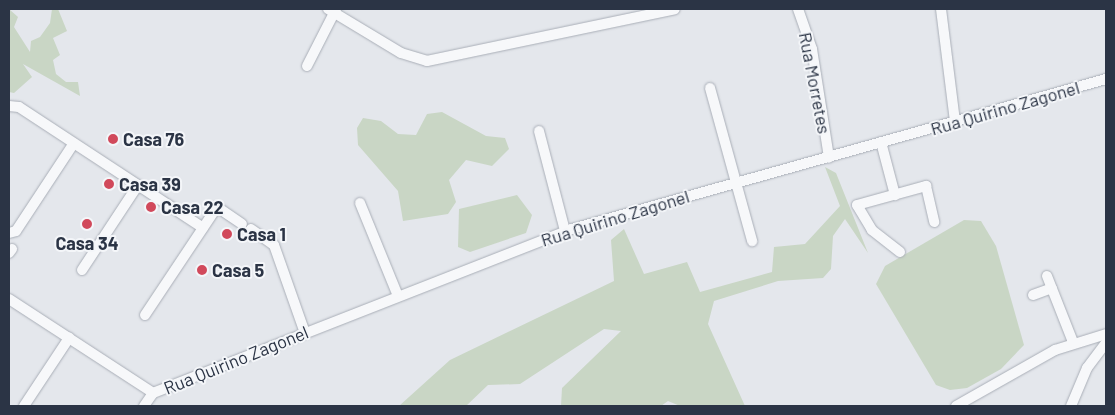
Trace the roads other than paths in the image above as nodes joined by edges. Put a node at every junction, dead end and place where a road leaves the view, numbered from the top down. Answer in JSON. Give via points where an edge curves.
{"nodes":[{"id":1,"x":675,"y":9,"type":"edge"},
{"id":2,"x":798,"y":9,"type":"edge"},
{"id":3,"x":941,"y":9,"type":"edge"},
{"id":4,"x":333,"y":10,"type":"edge"},
{"id":5,"x":307,"y":66,"type":"dead end"},
{"id":6,"x":1106,"y":79,"type":"edge"},
{"id":7,"x":710,"y":88,"type":"dead end"},
{"id":8,"x":9,"y":106,"type":"edge"},
{"id":9,"x":955,"y":122,"type":"junction"},
{"id":10,"x":539,"y":130,"type":"dead end"},
{"id":11,"x":881,"y":142,"type":"junction"},
{"id":12,"x":74,"y":143,"type":"junction"},
{"id":13,"x":829,"y":158,"type":"junction"},
{"id":14,"x":736,"y":182,"type":"junction"},
{"id":15,"x":138,"y":185,"type":"junction"},
{"id":16,"x":895,"y":195,"type":"junction"},
{"id":17,"x":360,"y":203,"type":"dead end"},
{"id":18,"x":934,"y":222,"type":"dead end"},
{"id":19,"x":203,"y":228,"type":"junction"},
{"id":20,"x":565,"y":231,"type":"junction"},
{"id":21,"x":9,"y":233,"type":"edge"},
{"id":22,"x":752,"y":241,"type":"dead end"},
{"id":23,"x":900,"y":252,"type":"dead end"},
{"id":24,"x":82,"y":270,"type":"dead end"},
{"id":25,"x":1047,"y":276,"type":"dead end"},
{"id":26,"x":1052,"y":288,"type":"junction"},
{"id":27,"x":398,"y":296,"type":"junction"},
{"id":28,"x":1033,"y":296,"type":"dead end"},
{"id":29,"x":9,"y":299,"type":"edge"},
{"id":30,"x":145,"y":315,"type":"dead end"},
{"id":31,"x":305,"y":333,"type":"junction"},
{"id":32,"x":1106,"y":334,"type":"edge"},
{"id":33,"x":69,"y":338,"type":"junction"},
{"id":34,"x":1073,"y":342,"type":"junction"},
{"id":35,"x":1106,"y":343,"type":"edge"},
{"id":36,"x":153,"y":393,"type":"junction"},
{"id":37,"x":24,"y":406,"type":"edge"},
{"id":38,"x":144,"y":406,"type":"edge"},
{"id":39,"x":956,"y":406,"type":"edge"},
{"id":40,"x":1071,"y":406,"type":"edge"}],
"edges":[{"from":1,"to":4,"type":"street","via":[[427,61],[401,53]]},
{"from":2,"to":13,"type":"street","name":"Rua Morretes","via":[[812,48]]},
{"from":3,"to":9,"type":"street"},
{"from":4,"to":5,"type":"street"},
{"from":6,"to":9,"type":"street","name":"Rua Quirino Zagonel"},
{"from":7,"to":14,"type":"street"},
{"from":8,"to":12,"type":"street","via":[[19,107]]},
{"from":9,"to":11,"type":"street","name":"Rua Quirino Zagonel"},
{"from":10,"to":20,"type":"street"},
{"from":11,"to":13,"type":"street","name":"Rua Quirino Zagonel"},
{"from":11,"to":16,"type":"street"},
{"from":12,"to":15,"type":"street"},
{"from":12,"to":21,"type":"street","via":[[16,231]]},
{"from":13,"to":14,"type":"street","name":"Rua Quirino Zagonel"},
{"from":14,"to":20,"type":"street","name":"Rua Quirino Zagonel"},
{"from":14,"to":22,"type":"street"},
{"from":15,"to":19,"type":"street"},
{"from":15,"to":24,"type":"street"},
{"from":16,"to":18,"type":"street","via":[[926,186]]},
{"from":16,"to":23,"type":"street","via":[[857,205],[872,230]]},
{"from":17,"to":27,"type":"street"},
{"from":19,"to":30,"type":"street"},
{"from":19,"to":31,"type":"street","via":[[217,207],[274,245]]},
{"from":20,"to":27,"type":"street","name":"Rua Quirino Zagonel"},
{"from":25,"to":26,"type":"street"},
{"from":26,"to":28,"type":"street"},
{"from":26,"to":34,"type":"street"},
{"from":27,"to":31,"type":"street","name":"Rua Quirino Zagonel"},
{"from":29,"to":33,"type":"street"},
{"from":31,"to":36,"type":"street","name":"Rua Quirino Zagonel"},
{"from":32,"to":34,"type":"street"},
{"from":33,"to":36,"type":"street"},
{"from":33,"to":37,"type":"street"},
{"from":34,"to":39,"type":"street"},
{"from":35,"to":40,"type":"street","via":[[1087,368]]},
{"from":36,"to":38,"type":"street","name":"Rua Quirino Zagonel"}]}
